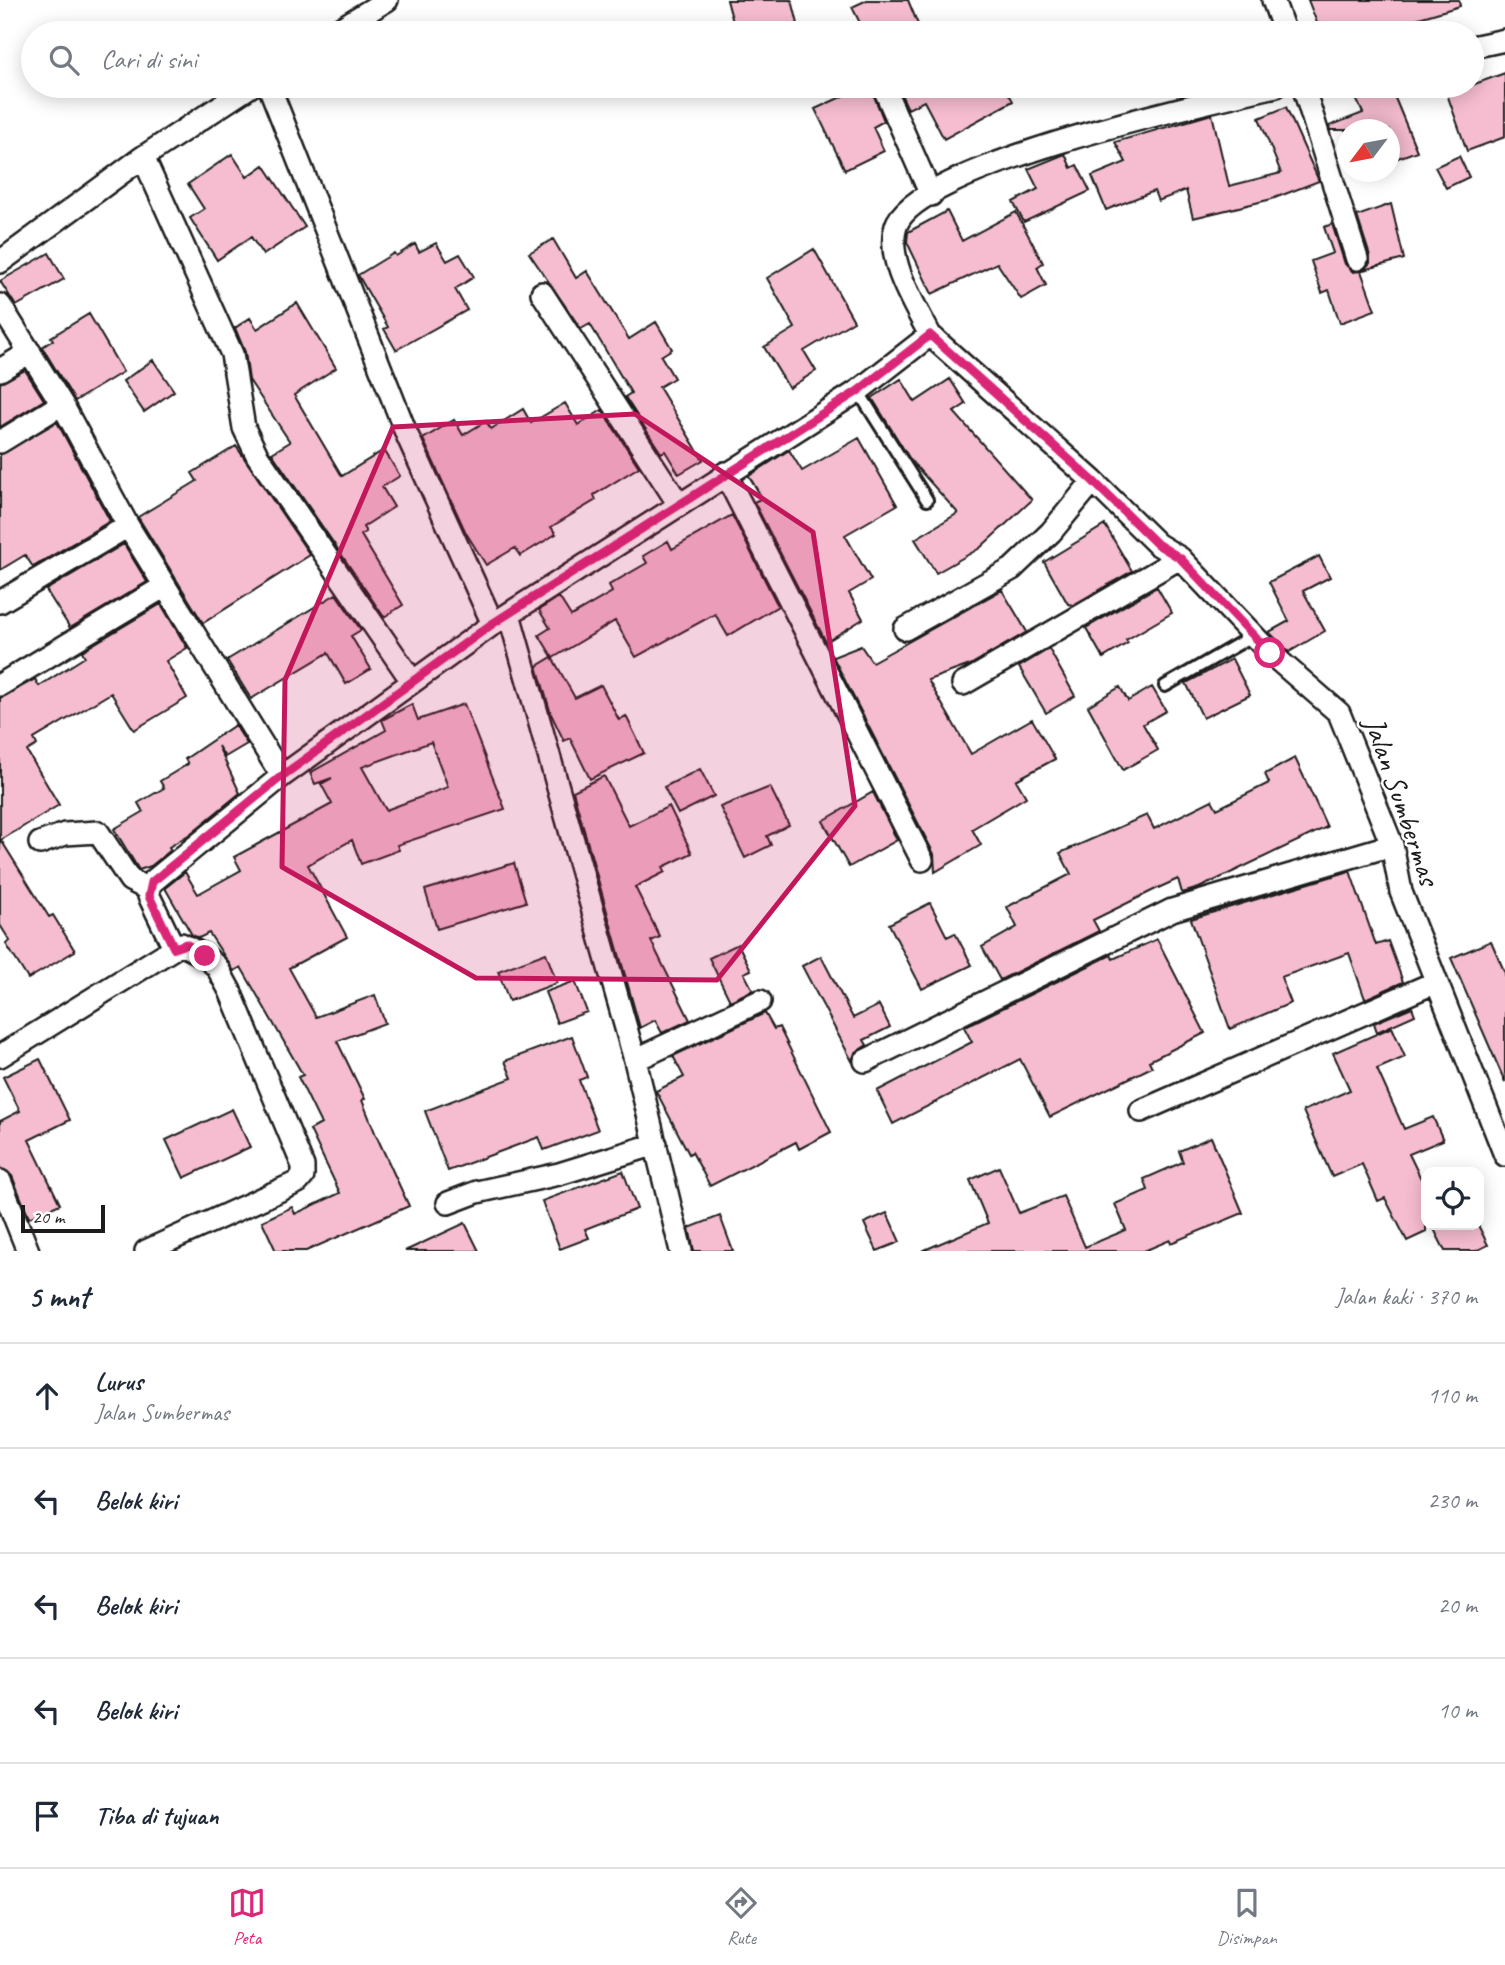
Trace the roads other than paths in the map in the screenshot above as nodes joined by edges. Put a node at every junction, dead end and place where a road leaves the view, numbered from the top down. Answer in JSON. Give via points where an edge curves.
{"nodes":[{"id":1,"x":387,"y":0,"type":"edge"},
{"id":2,"x":1273,"y":0,"type":"edge"},
{"id":3,"x":353,"y":21,"type":"edge"},
{"id":4,"x":1281,"y":21,"type":"edge"},
{"id":5,"x":1505,"y":40,"type":"edge"},
{"id":6,"x":1484,"y":44,"type":"edge"},
{"id":7,"x":233,"y":98,"type":"edge"},
{"id":8,"x":274,"y":98,"type":"edge"},
{"id":9,"x":888,"y":98,"type":"edge"},
{"id":10,"x":1224,"y":98,"type":"edge"},
{"id":11,"x":1307,"y":98,"type":"edge"},
{"id":12,"x":143,"y":157,"type":"junction"},
{"id":13,"x":931,"y":195,"type":"junction"},
{"id":14,"x":1357,"y":259,"type":"dead end"},
{"id":15,"x":0,"y":262,"type":"edge"},
{"id":16,"x":542,"y":293,"type":"dead end"},
{"id":17,"x":0,"y":305,"type":"edge"},
{"id":18,"x":930,"y":335,"type":"junction"},
{"id":19,"x":30,"y":352,"type":"junction"},
{"id":20,"x":0,"y":370,"type":"edge"},
{"id":21,"x":858,"y":391,"type":"junction"},
{"id":22,"x":62,"y":404,"type":"junction"},
{"id":23,"x":0,"y":442,"type":"edge"},
{"id":24,"x":725,"y":472,"type":"junction"},
{"id":25,"x":1093,"y":481,"type":"junction"},
{"id":26,"x":927,"y":500,"type":"dead end"},
{"id":27,"x":678,"y":503,"type":"junction"},
{"id":28,"x":128,"y":526,"type":"junction"},
{"id":29,"x":1180,"y":558,"type":"junction"},
{"id":30,"x":165,"y":586,"type":"junction"},
{"id":31,"x":0,"y":603,"type":"edge"},
{"id":32,"x":501,"y":619,"type":"junction"},
{"id":33,"x":905,"y":629,"type":"dead end"},
{"id":34,"x":1254,"y":635,"type":"junction"},
{"id":35,"x":412,"y":681,"type":"junction"},
{"id":36,"x":963,"y":684,"type":"dead end"},
{"id":37,"x":0,"y":685,"type":"edge"},
{"id":38,"x":1165,"y":686,"type":"dead end"},
{"id":39,"x":282,"y":776,"type":"junction"},
{"id":40,"x":40,"y":843,"type":"dead end"},
{"id":41,"x":1392,"y":845,"type":"junction"},
{"id":42,"x":922,"y":860,"type":"dead end"},
{"id":43,"x":148,"y":889,"type":"junction"},
{"id":44,"x":174,"y":948,"type":"junction"},
{"id":45,"x":1436,"y":982,"type":"junction"},
{"id":46,"x":760,"y":1001,"type":"dead end"},
{"id":47,"x":5,"y":1051,"type":"edge"},
{"id":48,"x":635,"y":1060,"type":"junction"},
{"id":49,"x":865,"y":1060,"type":"dead end"},
{"id":50,"x":1141,"y":1111,"type":"dead end"},
{"id":51,"x":656,"y":1144,"type":"junction"},
{"id":52,"x":1505,"y":1155,"type":"edge"},
{"id":53,"x":0,"y":1181,"type":"edge"},
{"id":54,"x":448,"y":1203,"type":"dead end"},
{"id":55,"x":28,"y":1251,"type":"edge"},
{"id":56,"x":146,"y":1251,"type":"edge"},
{"id":57,"x":681,"y":1251,"type":"edge"}],
"edges":[{"from":1,"to":3,"type":"street"},
{"from":2,"to":4,"type":"street"},
{"from":5,"to":6,"type":"street"},
{"from":7,"to":12,"type":"street"},
{"from":8,"to":32,"type":"street","via":[[407,435]]},
{"from":9,"to":13,"type":"street"},
{"from":10,"to":13,"type":"street","via":[[1120,122],[974,172]]},
{"from":11,"to":14,"type":"street"},
{"from":12,"to":15,"type":"street"},
{"from":12,"to":35,"type":"street","via":[[232,354],[244,428],[257,455]]},
{"from":13,"to":18,"type":"street","via":[[906,208],[896,223],[892,244]]},
{"from":16,"to":27,"type":"street"},
{"from":17,"to":19,"type":"street"},
{"from":18,"to":21,"type":"street"},
{"from":18,"to":25,"type":"street","name":"Jalan Sumbermas"},
{"from":19,"to":20,"type":"street"},
{"from":19,"to":22,"type":"street"},
{"from":21,"to":24,"type":"street"},
{"from":21,"to":26,"type":"lane"},
{"from":22,"to":23,"type":"street"},
{"from":22,"to":28,"type":"street"},
{"from":24,"to":27,"type":"street"},
{"from":24,"to":42,"type":"street"},
{"from":25,"to":29,"type":"street","name":"Jalan Sumbermas","via":[[1157,544]]},
{"from":25,"to":33,"type":"street","via":[[1051,532],[1012,569]]},
{"from":27,"to":32,"type":"street"},
{"from":28,"to":30,"type":"street"},
{"from":28,"to":31,"type":"street"},
{"from":29,"to":34,"type":"street","name":"Jalan Sumbermas"},
{"from":29,"to":36,"type":"street"},
{"from":30,"to":37,"type":"street"},
{"from":30,"to":39,"type":"street"},
{"from":32,"to":35,"type":"street"},
{"from":32,"to":48,"type":"street"},
{"from":34,"to":38,"type":"lane"},
{"from":34,"to":41,"type":"street","name":"Jalan Sumbermas","via":[[1339,713]]},
{"from":35,"to":39,"type":"street"},
{"from":39,"to":43,"type":"street"},
{"from":40,"to":43,"type":"street","via":[[65,834],[97,832],[130,880]]},
{"from":41,"to":45,"type":"street","name":"Jalan Sumbermas","via":[[1401,892]]},
{"from":41,"to":49,"type":"street","via":[[1172,910]]},
{"from":43,"to":44,"type":"street"},
{"from":44,"to":47,"type":"street"},
{"from":44,"to":56,"type":"street","via":[[186,944],[217,967],[303,1166],[303,1176]]},
{"from":45,"to":50,"type":"street"},
{"from":45,"to":52,"type":"street","name":"Jalan Sumbermas"},
{"from":46,"to":48,"type":"street"},
{"from":48,"to":51,"type":"street"},
{"from":51,"to":54,"type":"street"},
{"from":51,"to":57,"type":"street"},
{"from":53,"to":55,"type":"street"}]}
